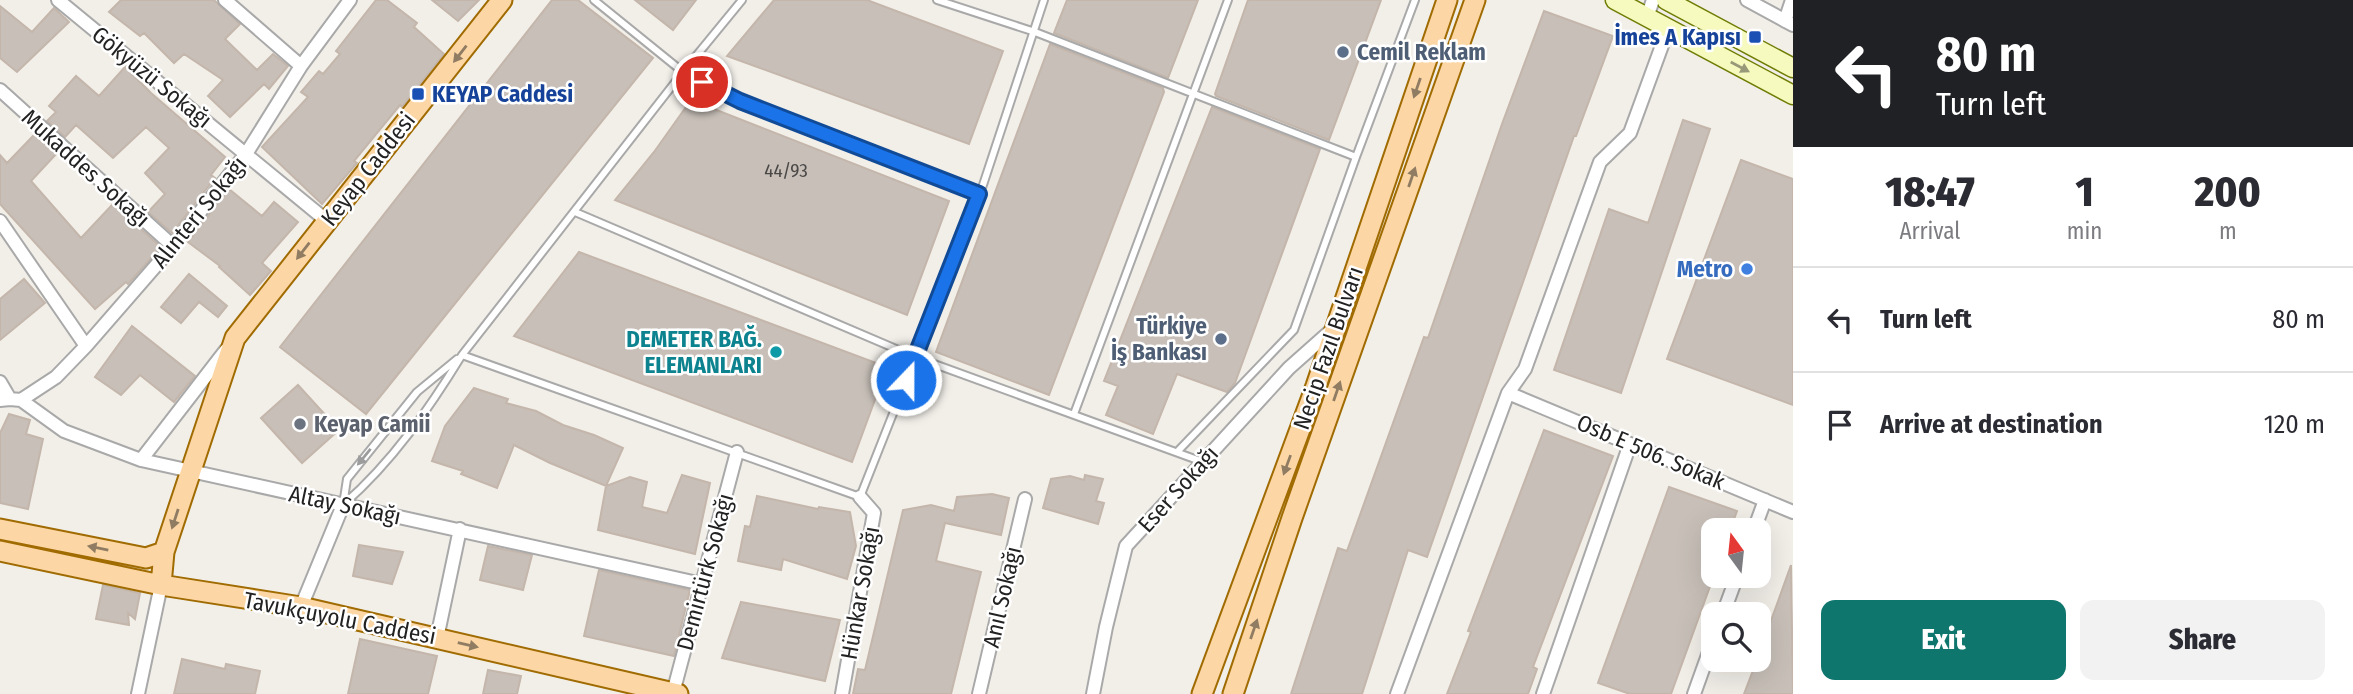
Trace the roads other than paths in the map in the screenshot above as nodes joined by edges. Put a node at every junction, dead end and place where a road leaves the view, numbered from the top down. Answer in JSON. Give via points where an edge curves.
{"nodes":[{"id":1,"x":58,"y":0,"type":"edge"},
{"id":2,"x":225,"y":0,"type":"edge"},
{"id":3,"x":350,"y":0,"type":"edge"},
{"id":4,"x":502,"y":0,"type":"edge"},
{"id":5,"x":594,"y":0,"type":"edge"},
{"id":6,"x":743,"y":0,"type":"edge"},
{"id":7,"x":937,"y":0,"type":"edge"},
{"id":8,"x":1044,"y":0,"type":"edge"},
{"id":9,"x":1228,"y":0,"type":"edge"},
{"id":10,"x":1415,"y":0,"type":"edge"},
{"id":11,"x":1447,"y":0,"type":"edge"},
{"id":12,"x":1475,"y":0,"type":"edge"},
{"id":13,"x":1615,"y":0,"type":"edge"},
{"id":14,"x":1666,"y":0,"type":"edge"},
{"id":15,"x":1747,"y":0,"type":"edge"},
{"id":16,"x":1792,"y":0,"type":"edge"},
{"id":17,"x":1650,"y":8,"type":"edge"},
{"id":18,"x":1789,"y":23,"type":"edge"},
{"id":19,"x":1668,"y":29,"type":"junction"},
{"id":20,"x":1035,"y":32,"type":"junction"},
{"id":21,"x":301,"y":66,"type":"junction"},
{"id":22,"x":1793,"y":68,"type":"edge"},
{"id":23,"x":683,"y":72,"type":"junction"},
{"id":24,"x":0,"y":90,"type":"edge"},
{"id":25,"x":1193,"y":94,"type":"junction"},
{"id":26,"x":1793,"y":95,"type":"edge"},
{"id":27,"x":246,"y":154,"type":"junction"},
{"id":28,"x":1356,"y":157,"type":"junction"},
{"id":29,"x":979,"y":194,"type":"junction"},
{"id":30,"x":575,"y":212,"type":"junction"},
{"id":31,"x":0,"y":221,"type":"edge"},
{"id":32,"x":327,"y":221,"type":"junction"},
{"id":33,"x":173,"y":246,"type":"junction"},
{"id":34,"x":1336,"y":325,"type":"junction"},
{"id":35,"x":235,"y":338,"type":"junction"},
{"id":36,"x":86,"y":346,"type":"junction"},
{"id":37,"x":462,"y":355,"type":"junction"},
{"id":38,"x":915,"y":357,"type":"junction"},
{"id":39,"x":0,"y":382,"type":"edge"},
{"id":40,"x":1508,"y":393,"type":"junction"},
{"id":41,"x":10,"y":400,"type":"edge"},
{"id":42,"x":1074,"y":414,"type":"junction"},
{"id":43,"x":1630,"y":444,"type":"junction"},
{"id":44,"x":1178,"y":451,"type":"junction"},
{"id":45,"x":737,"y":452,"type":"junction"},
{"id":46,"x":141,"y":460,"type":"junction"},
{"id":47,"x":1203,"y":462,"type":"junction"},
{"id":48,"x":191,"y":471,"type":"junction"},
{"id":49,"x":860,"y":497,"type":"junction"},
{"id":50,"x":1025,"y":499,"type":"dead end"},
{"id":51,"x":1765,"y":500,"type":"junction"},
{"id":52,"x":343,"y":505,"type":"junction"},
{"id":53,"x":1793,"y":512,"type":"edge"},
{"id":54,"x":1758,"y":518,"type":"edge"},
{"id":55,"x":0,"y":529,"type":"edge"},
{"id":56,"x":460,"y":529,"type":"junction"},
{"id":57,"x":0,"y":551,"type":"edge"},
{"id":58,"x":164,"y":552,"type":"junction"},
{"id":59,"x":702,"y":584,"type":"junction"},
{"id":60,"x":161,"y":585,"type":"junction"},
{"id":61,"x":301,"y":607,"type":"junction"},
{"id":62,"x":437,"y":638,"type":"junction"},
{"id":63,"x":1702,"y":672,"type":"edge"},
{"id":64,"x":138,"y":694,"type":"edge"},
{"id":65,"x":675,"y":694,"type":"edge"},
{"id":66,"x":842,"y":694,"type":"edge"},
{"id":67,"x":979,"y":694,"type":"edge"},
{"id":68,"x":1093,"y":694,"type":"edge"},
{"id":69,"x":1202,"y":694,"type":"edge"},
{"id":70,"x":1233,"y":694,"type":"edge"},
{"id":71,"x":1397,"y":694,"type":"edge"},
{"id":72,"x":1543,"y":694,"type":"edge"},
{"id":73,"x":1694,"y":694,"type":"edge"}],
"edges":[{"from":1,"to":27,"type":"street","name":"Gökyüzü Sokağı"},
{"from":2,"to":21,"type":"street"},
{"from":3,"to":21,"type":"street","name":"Alınteri Sokağı"},
{"from":4,"to":32,"type":"main road","name":"Keyap Caddesi","one_way":true},
{"from":5,"to":23,"type":"lane"},
{"from":6,"to":23,"type":"lane"},
{"from":7,"to":20,"type":"lane"},
{"from":8,"to":20,"type":"lane"},
{"from":9,"to":25,"type":"lane"},
{"from":10,"to":28,"type":"lane"},
{"from":11,"to":34,"type":"main road","name":"Necip Fazıl Bulvarı","one_way":true},
{"from":70,"to":12,"type":"main road","name":"Necip Fazıl Bulvarı","one_way":true},
{"from":13,"to":17,"type":"street"},
{"from":14,"to":22,"type":"street"},
{"from":15,"to":18,"type":"street"},
{"from":16,"to":18,"type":"street"},
{"from":17,"to":19,"type":"street"},
{"from":19,"to":26,"type":"street","one_way":true},
{"from":19,"to":40,"type":"street","via":[[1630,133],[1600,162],[1525,369]]},
{"from":20,"to":25,"type":"lane"},
{"from":20,"to":29,"type":"lane"},
{"from":21,"to":27,"type":"street","name":"Alınteri Sokağı"},
{"from":23,"to":29,"type":"lane","via":[[740,101]]},
{"from":23,"to":30,"type":"lane"},
{"from":24,"to":33,"type":"street","name":"Mukaddes Sokağı"},
{"from":25,"to":28,"type":"lane"},
{"from":25,"to":42,"type":"lane"},
{"from":27,"to":32,"type":"street","name":"Gökyüzü Sokağı"},
{"from":27,"to":33,"type":"street","name":"Alınteri Sokağı"},
{"from":28,"to":44,"type":"lane","via":[[1294,330]]},
{"from":29,"to":38,"type":"lane"},
{"from":30,"to":37,"type":"lane"},
{"from":30,"to":38,"type":"lane"},
{"from":31,"to":36,"type":"street"},
{"from":32,"to":35,"type":"main road","name":"Keyap Caddesi","one_way":true},
{"from":33,"to":36,"type":"street","name":"Alınteri Sokağı"},
{"from":34,"to":47,"type":"street","name":"Eser Sokağı","via":[[1289,368]]},
{"from":34,"to":69,"type":"main road","name":"Necip Fazıl Bulvarı","one_way":true},
{"from":35,"to":46,"type":"street","name":"Keyap Caddesi"},
{"from":35,"to":48,"type":"main road","name":"Keyap Caddesi"},
{"from":36,"to":41,"type":"street","name":"Alınteri Sokağı","via":[[56,377]]},
{"from":37,"to":45,"type":"lane"},
{"from":37,"to":52,"type":"lane","via":[[434,401],[370,481]]},
{"from":37,"to":52,"type":"lane","one_way":true,"via":[[417,392],[347,479]]},
{"from":38,"to":42,"type":"lane"},
{"from":38,"to":49,"type":"lane"},
{"from":39,"to":41,"type":"street"},
{"from":40,"to":43,"type":"street","name":"Osb E 506. Sokak"},
{"from":40,"to":71,"type":"street"},
{"from":41,"to":46,"type":"street","name":"Altay Sokağı","via":[[64,431]]},
{"from":42,"to":44,"type":"lane"},
{"from":43,"to":51,"type":"street","name":"Osb E 506. Sokak"},
{"from":43,"to":72,"type":"street"},
{"from":44,"to":47,"type":"lane"},
{"from":45,"to":49,"type":"lane"},
{"from":45,"to":59,"type":"street","name":"Demirtürk Sokağı"},
{"from":46,"to":48,"type":"street","name":"Altay Sokağı"},
{"from":47,"to":68,"type":"street","name":"Eser Sokağı","via":[[1126,546]]},
{"from":48,"to":52,"type":"street","name":"Altay Sokağı"},
{"from":48,"to":58,"type":"main road","name":"Keyap Caddesi","one_way":true},
{"from":49,"to":66,"type":"street","name":"Hünkar Sokağı","via":[[874,513]]},
{"from":50,"to":67,"type":"street","name":"Anıl Sokağı"},
{"from":51,"to":53,"type":"street","name":"Osb E 506. Sokak"},
{"from":51,"to":54,"type":"street"},
{"from":52,"to":56,"type":"street","name":"Altay Sokağı"},
{"from":52,"to":61,"type":"street"},
{"from":58,"to":55,"type":"main road","one_way":true,"via":[[146,558]]},
{"from":56,"to":59,"type":"street","name":"Altay Sokağı"},
{"from":56,"to":62,"type":"street"},
{"from":57,"to":60,"type":"main road","name":"Tavukçuyolu Caddesi"},
{"from":58,"to":60,"type":"main road","name":"Keyap Caddesi"},
{"from":59,"to":65,"type":"street","name":"Demirtürk Sokağı"},
{"from":60,"to":61,"type":"main road","name":"Tavukçuyolu Caddesi"},
{"from":60,"to":64,"type":"street"},
{"from":61,"to":62,"type":"main road","name":"Tavukçuyolu Caddesi"},
{"from":62,"to":65,"type":"main road","name":"Tavukçuyolu Caddesi","one_way":true},
{"from":63,"to":73,"type":"street"}]}
